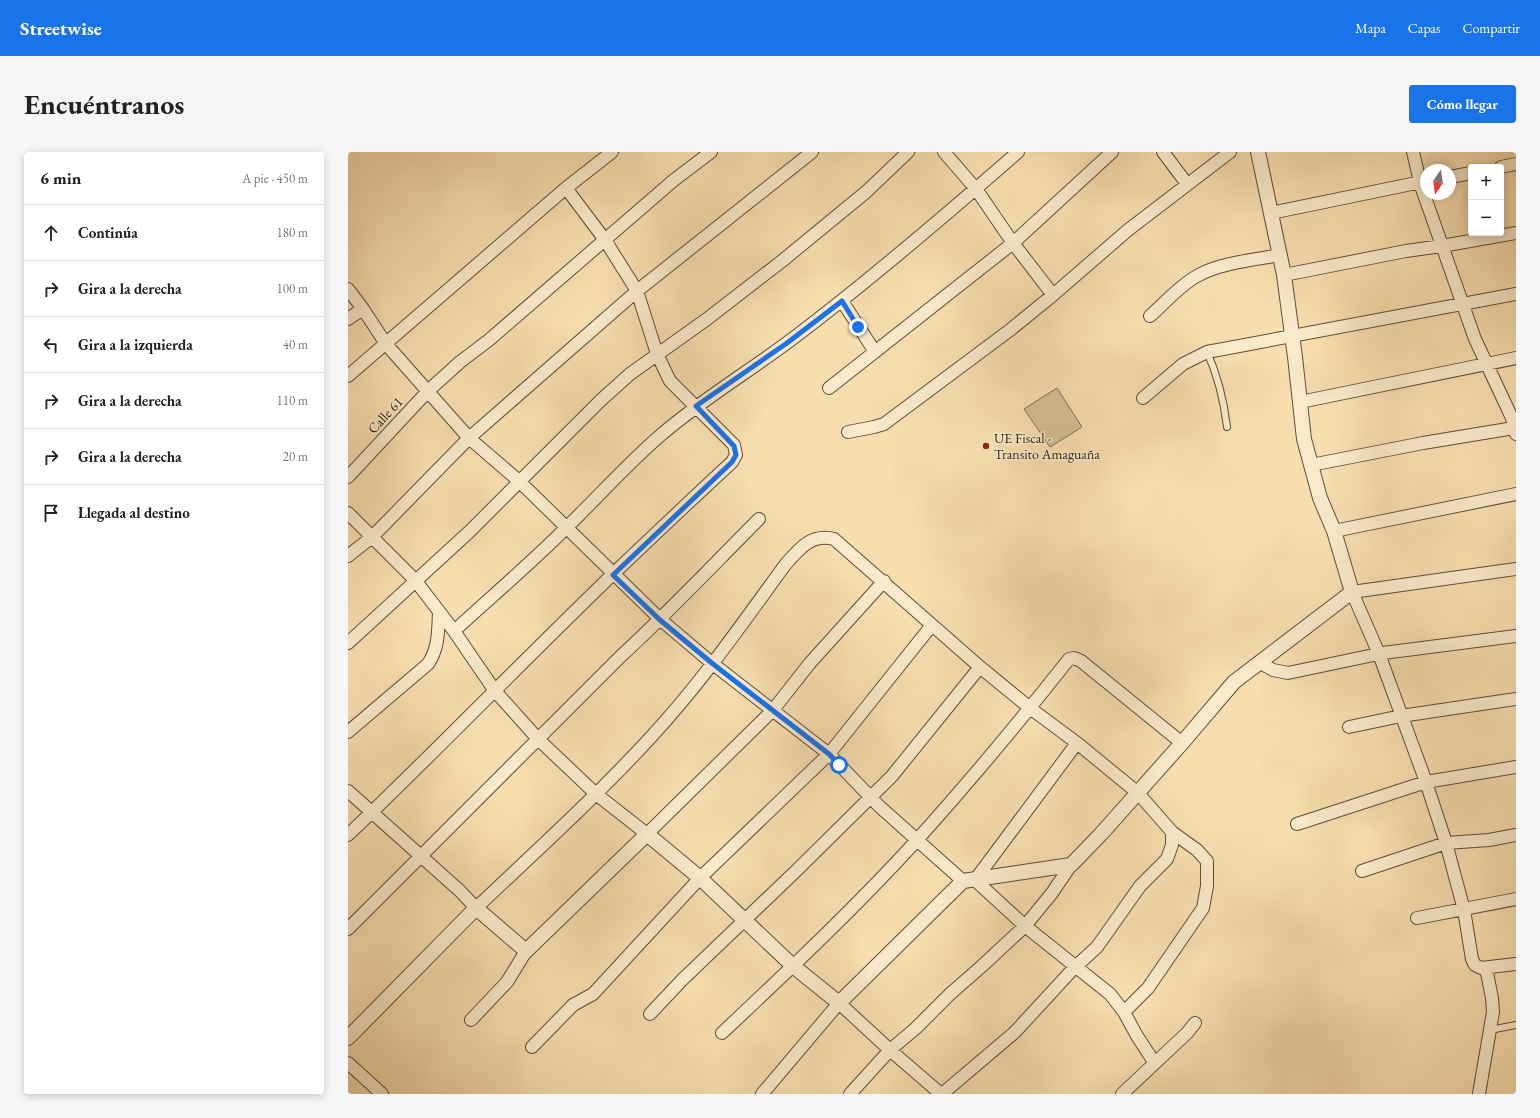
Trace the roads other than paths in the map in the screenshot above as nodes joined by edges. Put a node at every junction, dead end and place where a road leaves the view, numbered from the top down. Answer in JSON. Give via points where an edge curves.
{"nodes":[{"id":1,"x":612,"y":152,"type":"edge"},
{"id":2,"x":711,"y":152,"type":"edge"},
{"id":3,"x":812,"y":152,"type":"edge"},
{"id":4,"x":908,"y":152,"type":"edge"},
{"id":5,"x":944,"y":152,"type":"edge"},
{"id":6,"x":1018,"y":152,"type":"edge"},
{"id":7,"x":1112,"y":152,"type":"edge"},
{"id":8,"x":1163,"y":152,"type":"edge"},
{"id":9,"x":1230,"y":152,"type":"edge"},
{"id":10,"x":1258,"y":152,"type":"edge"},
{"id":11,"x":1413,"y":152,"type":"edge"},
{"id":12,"x":1516,"y":164,"type":"edge"},
{"id":13,"x":1504,"y":166,"type":"edge"},
{"id":14,"x":1420,"y":173,"type":"edge"},
{"id":15,"x":1468,"y":174,"type":"edge"},
{"id":16,"x":1456,"y":176,"type":"edge"},
{"id":17,"x":1420,"y":183,"type":"edge"},
{"id":18,"x":1187,"y":184,"type":"junction"},
{"id":19,"x":566,"y":188,"type":"junction"},
{"id":20,"x":976,"y":189,"type":"junction"},
{"id":21,"x":1428,"y":200,"type":"edge"},
{"id":22,"x":1271,"y":212,"type":"junction"},
{"id":23,"x":1516,"y":233,"type":"edge"},
{"id":24,"x":605,"y":240,"type":"junction"},
{"id":25,"x":1014,"y":243,"type":"junction"},
{"id":26,"x":1442,"y":246,"type":"junction"},
{"id":27,"x":1280,"y":255,"type":"junction"},
{"id":28,"x":1284,"y":275,"type":"junction"},
{"id":29,"x":348,"y":289,"type":"edge"},
{"id":30,"x":636,"y":291,"type":"junction"},
{"id":31,"x":1516,"y":294,"type":"edge"},
{"id":32,"x":1053,"y":295,"type":"junction"},
{"id":33,"x":842,"y":301,"type":"junction"},
{"id":34,"x":1463,"y":304,"type":"junction"},
{"id":35,"x":364,"y":309,"type":"junction"},
{"id":36,"x":1150,"y":316,"type":"dead end"},
{"id":37,"x":348,"y":318,"type":"edge"},
{"id":38,"x":1292,"y":335,"type":"junction"},
{"id":39,"x":386,"y":344,"type":"junction"},
{"id":40,"x":875,"y":352,"type":"junction"},
{"id":41,"x":1206,"y":352,"type":"junction"},
{"id":42,"x":657,"y":354,"type":"junction"},
{"id":43,"x":1516,"y":358,"type":"edge"},
{"id":44,"x":1487,"y":364,"type":"junction"},
{"id":45,"x":348,"y":376,"type":"edge"},
{"id":46,"x":829,"y":388,"type":"dead end"},
{"id":47,"x":428,"y":391,"type":"junction"},
{"id":48,"x":1143,"y":398,"type":"dead end"},
{"id":49,"x":1300,"y":402,"type":"junction"},
{"id":50,"x":696,"y":406,"type":"junction"},
{"id":51,"x":1227,"y":427,"type":"dead end"},
{"id":52,"x":1515,"y":431,"type":"edge"},
{"id":53,"x":848,"y":432,"type":"dead end"},
{"id":54,"x":469,"y":438,"type":"junction"},
{"id":55,"x":1311,"y":465,"type":"junction"},
{"id":56,"x":348,"y":477,"type":"edge"},
{"id":57,"x":519,"y":481,"type":"junction"},
{"id":58,"x":1516,"y":494,"type":"edge"},
{"id":59,"x":348,"y":513,"type":"edge"},
{"id":60,"x":759,"y":518,"type":"dead end"},
{"id":61,"x":566,"y":529,"type":"junction"},
{"id":62,"x":1334,"y":531,"type":"junction"},
{"id":63,"x":372,"y":537,"type":"junction"},
{"id":64,"x":348,"y":556,"type":"edge"},
{"id":65,"x":1516,"y":569,"type":"edge"},
{"id":66,"x":613,"y":575,"type":"junction"},
{"id":67,"x":415,"y":580,"type":"junction"},
{"id":68,"x":884,"y":581,"type":"junction"},
{"id":69,"x":1352,"y":592,"type":"junction"},
{"id":70,"x":439,"y":612,"type":"junction"},
{"id":71,"x":660,"y":620,"type":"junction"},
{"id":72,"x":932,"y":625,"type":"junction"},
{"id":73,"x":454,"y":631,"type":"junction"},
{"id":74,"x":1516,"y":636,"type":"edge"},
{"id":75,"x":348,"y":643,"type":"edge"},
{"id":76,"x":1379,"y":654,"type":"junction"},
{"id":77,"x":1259,"y":662,"type":"junction"},
{"id":78,"x":713,"y":664,"type":"junction"},
{"id":79,"x":980,"y":666,"type":"junction"},
{"id":80,"x":495,"y":691,"type":"junction"},
{"id":81,"x":1516,"y":699,"type":"edge"},
{"id":82,"x":1030,"y":708,"type":"junction"},
{"id":83,"x":773,"y":710,"type":"junction"},
{"id":84,"x":1401,"y":716,"type":"junction"},
{"id":85,"x":1350,"y":727,"type":"dead end"},
{"id":86,"x":348,"y":732,"type":"edge"},
{"id":87,"x":538,"y":739,"type":"junction"},
{"id":88,"x":1077,"y":743,"type":"junction"},
{"id":89,"x":1182,"y":743,"type":"junction"},
{"id":90,"x":829,"y":754,"type":"junction"},
{"id":91,"x":1516,"y":767,"type":"edge"},
{"id":92,"x":1426,"y":782,"type":"junction"},
{"id":93,"x":348,"y":791,"type":"edge"},
{"id":94,"x":1138,"y":793,"type":"junction"},
{"id":95,"x":596,"y":794,"type":"junction"},
{"id":96,"x":870,"y":797,"type":"junction"},
{"id":97,"x":372,"y":812,"type":"junction"},
{"id":98,"x":1297,"y":824,"type":"dead end"},
{"id":99,"x":1172,"y":832,"type":"junction"},
{"id":100,"x":647,"y":834,"type":"junction"},
{"id":101,"x":348,"y":835,"type":"edge"},
{"id":102,"x":1516,"y":835,"type":"edge"},
{"id":103,"x":917,"y":840,"type":"junction"},
{"id":104,"x":1446,"y":843,"type":"junction"},
{"id":105,"x":421,"y":857,"type":"junction"},
{"id":106,"x":1071,"y":865,"type":"junction"},
{"id":107,"x":1362,"y":871,"type":"dead end"},
{"id":108,"x":700,"y":878,"type":"junction"},
{"id":109,"x":969,"y":880,"type":"junction"},
{"id":110,"x":1516,"y":899,"type":"edge"},
{"id":111,"x":476,"y":908,"type":"junction"},
{"id":112,"x":1464,"y":910,"type":"junction"},
{"id":113,"x":1417,"y":918,"type":"dead end"},
{"id":114,"x":744,"y":919,"type":"junction"},
{"id":115,"x":1025,"y":926,"type":"junction"},
{"id":116,"x":348,"y":929,"type":"edge"},
{"id":117,"x":526,"y":951,"type":"junction"},
{"id":118,"x":1516,"y":964,"type":"edge"},
{"id":119,"x":793,"y":966,"type":"junction"},
{"id":120,"x":1077,"y":966,"type":"junction"},
{"id":121,"x":1486,"y":968,"type":"junction"},
{"id":122,"x":839,"y":1003,"type":"junction"},
{"id":123,"x":1124,"y":1012,"type":"junction"},
{"id":124,"x":650,"y":1014,"type":"dead end"},
{"id":125,"x":471,"y":1020,"type":"dead end"},
{"id":126,"x":1195,"y":1023,"type":"dead end"},
{"id":127,"x":1516,"y":1025,"type":"edge"},
{"id":128,"x":1490,"y":1030,"type":"junction"},
{"id":129,"x":722,"y":1033,"type":"dead end"},
{"id":130,"x":348,"y":1038,"type":"edge"},
{"id":131,"x":532,"y":1047,"type":"dead end"},
{"id":132,"x":890,"y":1050,"type":"junction"},
{"id":133,"x":1154,"y":1062,"type":"junction"},
{"id":134,"x":348,"y":1063,"type":"edge"},
{"id":135,"x":382,"y":1094,"type":"edge"},
{"id":136,"x":762,"y":1094,"type":"edge"},
{"id":137,"x":850,"y":1094,"type":"edge"},
{"id":138,"x":941,"y":1094,"type":"edge"},
{"id":139,"x":1122,"y":1094,"type":"edge"},
{"id":140,"x":1479,"y":1094,"type":"edge"}],
"edges":[{"from":1,"to":19,"type":"street"},
{"from":2,"to":24,"type":"street","name":"Calle 61","via":[[674,180]]},
{"from":3,"to":30,"type":"street"},
{"from":4,"to":42,"type":"street","via":[[866,192],[782,261]]},
{"from":5,"to":20,"type":"street"},
{"from":6,"to":20,"type":"street"},
{"from":7,"to":25,"type":"street"},
{"from":8,"to":18,"type":"street"},
{"from":9,"to":18,"type":"street"},
{"from":10,"to":22,"type":"street"},
{"from":11,"to":14,"type":"street"},
{"from":12,"to":13,"type":"street"},
{"from":15,"to":16,"type":"street"},
{"from":17,"to":22,"type":"street"},
{"from":18,"to":32,"type":"street","via":[[1128,230]]},
{"from":19,"to":24,"type":"street"},
{"from":19,"to":39,"type":"street"},
{"from":20,"to":25,"type":"street"},
{"from":20,"to":33,"type":"street"},
{"from":21,"to":26,"type":"street"},
{"from":22,"to":27,"type":"street"},
{"from":23,"to":26,"type":"street"},
{"from":24,"to":30,"type":"street"},
{"from":24,"to":47,"type":"street","name":"Calle 61"},
{"from":25,"to":32,"type":"street"},
{"from":25,"to":40,"type":"street"},
{"from":26,"to":28,"type":"street"},
{"from":26,"to":34,"type":"street"},
{"from":27,"to":28,"type":"street"},
{"from":27,"to":36,"type":"street","via":[[1221,267],[1197,276]]},
{"from":28,"to":38,"type":"street"},
{"from":29,"to":35,"type":"street"},
{"from":30,"to":42,"type":"street"},
{"from":30,"to":54,"type":"street"},
{"from":31,"to":34,"type":"street"},
{"from":32,"to":53,"type":"street","via":[[884,424]]},
{"from":33,"to":40,"type":"street"},
{"from":33,"to":50,"type":"street"},
{"from":34,"to":38,"type":"street"},
{"from":34,"to":44,"type":"street"},
{"from":35,"to":37,"type":"street"},
{"from":35,"to":39,"type":"street"},
{"from":38,"to":41,"type":"street"},
{"from":38,"to":49,"type":"street"},
{"from":39,"to":45,"type":"street"},
{"from":39,"to":47,"type":"street"},
{"from":40,"to":46,"type":"street"},
{"from":41,"to":48,"type":"street","via":[[1183,364]]},
{"from":41,"to":51,"type":"lane","via":[[1214,368]]},
{"from":42,"to":50,"type":"street","via":[[670,381]]},
{"from":42,"to":57,"type":"street","via":[[601,400]]},
{"from":43,"to":44,"type":"street"},
{"from":44,"to":49,"type":"street"},
{"from":44,"to":52,"type":"street","via":[[1512,418]]},
{"from":47,"to":54,"type":"street"},
{"from":47,"to":56,"type":"street","name":"Calle 61"},
{"from":49,"to":55,"type":"street","via":[[1304,439]]},
{"from":50,"to":61,"type":"street","via":[[630,463]]},
{"from":50,"to":66,"type":"street","via":[[734,446],[736,455],[732,462]]},
{"from":52,"to":55,"type":"street","via":[[1423,443]]},
{"from":54,"to":57,"type":"street"},
{"from":54,"to":63,"type":"street"},
{"from":55,"to":62,"type":"street","via":[[1320,498]]},
{"from":57,"to":61,"type":"street"},
{"from":57,"to":67,"type":"street","via":[[469,532]]},
{"from":58,"to":62,"type":"street"},
{"from":59,"to":63,"type":"street"},
{"from":60,"to":71,"type":"street"},
{"from":61,"to":66,"type":"street"},
{"from":61,"to":73,"type":"street"},
{"from":62,"to":69,"type":"street"},
{"from":63,"to":64,"type":"street"},
{"from":63,"to":67,"type":"street"},
{"from":65,"to":69,"type":"street"},
{"from":66,"to":71,"type":"street"},
{"from":66,"to":80,"type":"street"},
{"from":67,"to":70,"type":"street"},
{"from":67,"to":75,"type":"street"},
{"from":68,"to":72,"type":"street"},
{"from":68,"to":78,"type":"street","via":[[834,539],[824,536],[816,538],[799,549],[785,565]]},
{"from":68,"to":83,"type":"street","via":[[810,663]]},
{"from":69,"to":76,"type":"street"},
{"from":69,"to":77,"type":"street"},
{"from":70,"to":73,"type":"street"},
{"from":70,"to":86,"type":"street","via":[[437,644],[428,664]]},
{"from":71,"to":78,"type":"street"},
{"from":71,"to":87,"type":"street"},
{"from":72,"to":79,"type":"street"},
{"from":72,"to":90,"type":"street"},
{"from":73,"to":80,"type":"street"},
{"from":74,"to":76,"type":"street"},
{"from":76,"to":77,"type":"street","via":[[1288,673],[1273,670]]},
{"from":76,"to":84,"type":"street"},
{"from":77,"to":89,"type":"street","via":[[1234,682]]},
{"from":78,"to":83,"type":"street"},
{"from":78,"to":95,"type":"street","via":[[652,736]]},
{"from":79,"to":82,"type":"street"},
{"from":79,"to":96,"type":"street","via":[[892,776]]},
{"from":80,"to":87,"type":"street"},
{"from":80,"to":97,"type":"street"},
{"from":81,"to":84,"type":"street"},
{"from":82,"to":88,"type":"street"},
{"from":82,"to":89,"type":"street","via":[[1069,659],[1074,658]]},
{"from":82,"to":103,"type":"street"},
{"from":83,"to":90,"type":"street"},
{"from":83,"to":100,"type":"street"},
{"from":84,"to":85,"type":"street"},
{"from":84,"to":92,"type":"street"},
{"from":87,"to":95,"type":"street"},
{"from":87,"to":105,"type":"street"},
{"from":88,"to":94,"type":"street"},
{"from":88,"to":109,"type":"street"},
{"from":89,"to":94,"type":"street"},
{"from":90,"to":96,"type":"street"},
{"from":90,"to":108,"type":"street"},
{"from":91,"to":92,"type":"street"},
{"from":92,"to":98,"type":"street"},
{"from":92,"to":104,"type":"street"},
{"from":93,"to":97,"type":"street"},
{"from":94,"to":99,"type":"street"},
{"from":94,"to":106,"type":"street"},
{"from":95,"to":100,"type":"street"},
{"from":95,"to":111,"type":"street"},
{"from":96,"to":103,"type":"street"},
{"from":96,"to":114,"type":"street"},
{"from":97,"to":101,"type":"street"},
{"from":97,"to":105,"type":"street"},
{"from":99,"to":120,"type":"street","via":[[1172,846],[1167,859],[1140,886],[1097,947]]},
{"from":99,"to":123,"type":"street","via":[[1197,850],[1207,861],[1207,886],[1203,908],[1148,988]]},
{"from":100,"to":108,"type":"street"},
{"from":100,"to":117,"type":"street"},
{"from":102,"to":104,"type":"street"},
{"from":103,"to":109,"type":"street"},
{"from":103,"to":119,"type":"street"},
{"from":104,"to":107,"type":"street"},
{"from":104,"to":112,"type":"street"},
{"from":105,"to":111,"type":"street"},
{"from":105,"to":116,"type":"street"},
{"from":106,"to":109,"type":"street"},
{"from":106,"to":115,"type":"street"},
{"from":108,"to":114,"type":"street"},
{"from":108,"to":131,"type":"street","via":[[593,994],[573,1005]]},
{"from":109,"to":115,"type":"street"},
{"from":109,"to":122,"type":"street"},
{"from":110,"to":112,"type":"street"},
{"from":111,"to":117,"type":"street"},
{"from":111,"to":130,"type":"street"},
{"from":112,"to":113,"type":"street"},
{"from":112,"to":121,"type":"street","via":[[1472,959],[1475,965]]},
{"from":114,"to":119,"type":"street"},
{"from":114,"to":124,"type":"street"},
{"from":115,"to":120,"type":"street"},
{"from":115,"to":132,"type":"street"},
{"from":117,"to":125,"type":"street","via":[[506,982]]},
{"from":118,"to":121,"type":"street"},
{"from":119,"to":122,"type":"street"},
{"from":119,"to":129,"type":"street"},
{"from":120,"to":123,"type":"street","via":[[1110,994]]},
{"from":120,"to":138,"type":"street","via":[[1015,1032]]},
{"from":121,"to":128,"type":"street","via":[[1492,1005]]},
{"from":122,"to":132,"type":"street"},
{"from":122,"to":136,"type":"street"},
{"from":123,"to":133,"type":"street"},
{"from":126,"to":133,"type":"street"},
{"from":127,"to":128,"type":"lane"},
{"from":128,"to":140,"type":"street"},
{"from":132,"to":137,"type":"street"},
{"from":132,"to":138,"type":"street"},
{"from":133,"to":139,"type":"street"},
{"from":134,"to":135,"type":"street"}]}
